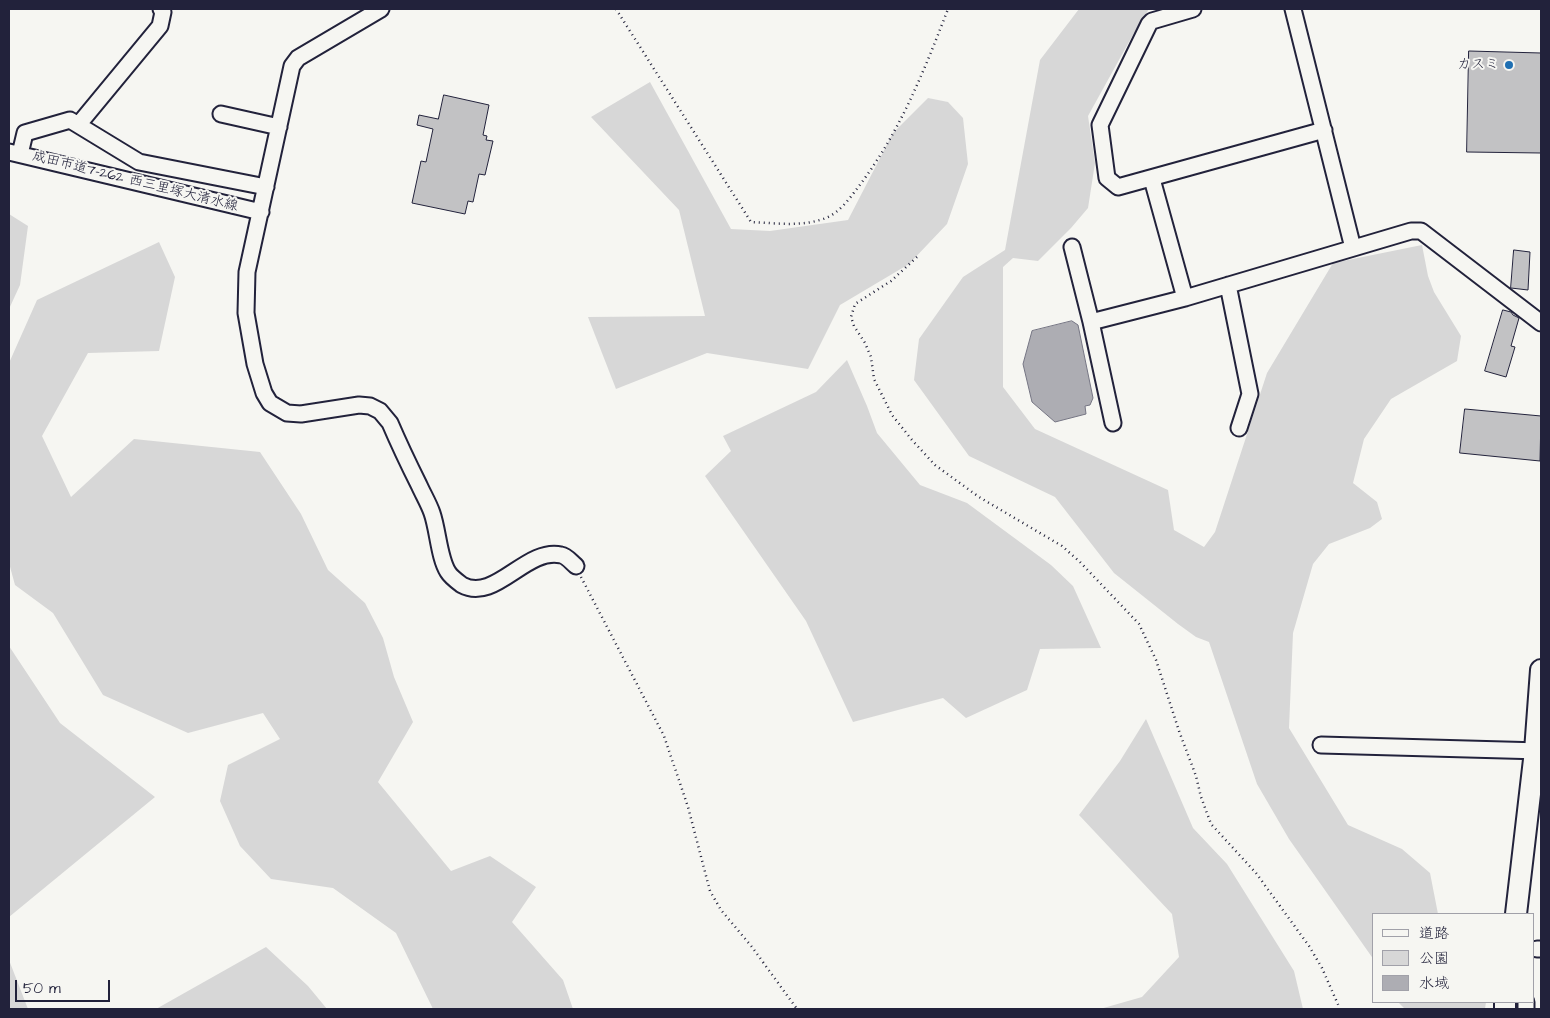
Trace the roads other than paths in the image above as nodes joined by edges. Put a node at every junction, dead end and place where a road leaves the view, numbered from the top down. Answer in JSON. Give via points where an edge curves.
{"nodes":[{"id":1,"x":161,"y":9,"type":"edge"},
{"id":2,"x":381,"y":9,"type":"edge"},
{"id":3,"x":1193,"y":9,"type":"edge"},
{"id":4,"x":1294,"y":9,"type":"edge"},
{"id":5,"x":221,"y":114,"type":"dead end"},
{"id":6,"x":80,"y":124,"type":"junction"},
{"id":7,"x":279,"y":127,"type":"junction"},
{"id":8,"x":1324,"y":130,"type":"junction"},
{"id":9,"x":14,"y":153,"type":"edge"},
{"id":10,"x":1152,"y":179,"type":"junction"},
{"id":11,"x":266,"y":187,"type":"junction"},
{"id":12,"x":261,"y":212,"type":"junction"},
{"id":13,"x":1072,"y":247,"type":"dead end"},
{"id":14,"x":1353,"y":248,"type":"junction"},
{"id":15,"x":1228,"y":285,"type":"junction"},
{"id":16,"x":1185,"y":298,"type":"junction"},
{"id":17,"x":1091,"y":322,"type":"junction"},
{"id":18,"x":1541,"y":323,"type":"edge"},
{"id":19,"x":1113,"y":423,"type":"dead end"},
{"id":20,"x":1239,"y":428,"type":"dead end"},
{"id":21,"x":576,"y":566,"type":"road end"},
{"id":22,"x":1541,"y":670,"type":"edge"},
{"id":23,"x":1321,"y":745,"type":"dead end"},
{"id":24,"x":1538,"y":751,"type":"edge"},
{"id":25,"x":1516,"y":913,"type":"edge"}],
"edges":[{"from":1,"to":6,"type":"street","via":[[160,26]]},
{"from":2,"to":7,"type":"street","via":[[298,58],[292,66]]},
{"from":3,"to":10,"type":"street","via":[[1148,24],[1100,125],[1107,178],[1118,186]]},
{"from":4,"to":8,"type":"street"},
{"from":5,"to":7,"type":"street"},
{"from":6,"to":9,"type":"street","via":[[70,120],[25,134]]},
{"from":6,"to":11,"type":"street","via":[[139,162]]},
{"from":7,"to":11,"type":"street"},
{"from":8,"to":10,"type":"street"},
{"from":8,"to":14,"type":"street"},
{"from":9,"to":12,"type":"street","name":"成田市道7-262 西三里塚大清水線"},
{"from":10,"to":16,"type":"street"},
{"from":11,"to":12,"type":"street"},
{"from":12,"to":21,"type":"street","via":[[247,272],[246,312],[255,364],[270,403],[287,413],[301,414],[359,405],[380,411],[390,423],[432,513],[448,573],[461,584],[481,588],[493,584],[543,556],[567,557]]},
{"from":13,"to":17,"type":"street"},
{"from":14,"to":15,"type":"street"},
{"from":14,"to":18,"type":"street","via":[[1410,231],[1421,232]]},
{"from":15,"to":16,"type":"street"},
{"from":15,"to":20,"type":"street","via":[[1250,394]]},
{"from":16,"to":17,"type":"street"},
{"from":17,"to":19,"type":"street"},
{"from":22,"to":24,"type":"main road"},
{"from":23,"to":24,"type":"street"},
{"from":24,"to":25,"type":"main road"}]}
